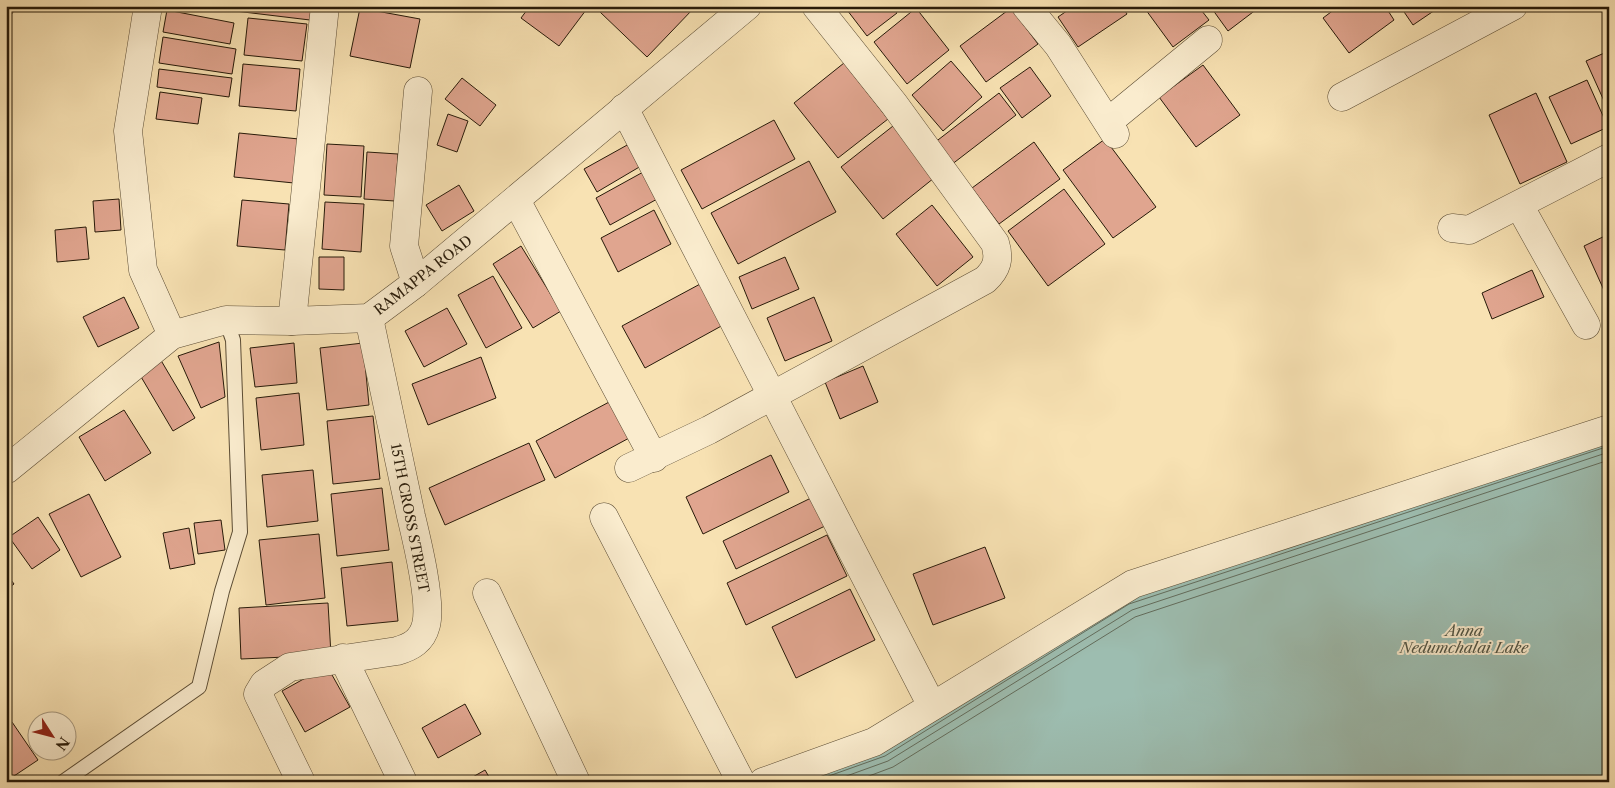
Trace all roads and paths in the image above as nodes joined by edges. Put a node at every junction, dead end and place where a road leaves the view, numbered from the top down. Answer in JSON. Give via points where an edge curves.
{"nodes":[{"id":1,"x":148,"y":6,"type":"edge"},
{"id":2,"x":325,"y":6,"type":"edge"},
{"id":3,"x":747,"y":6,"type":"edge"},
{"id":4,"x":816,"y":6,"type":"edge"},
{"id":5,"x":1026,"y":6,"type":"edge"},
{"id":6,"x":1512,"y":6,"type":"edge"},
{"id":7,"x":1208,"y":40,"type":"dead end"},
{"id":8,"x":418,"y":91,"type":"dead end"},
{"id":9,"x":1342,"y":97,"type":"dead end"},
{"id":10,"x":624,"y":108,"type":"junction"},
{"id":11,"x":1609,"y":158,"type":"edge"},
{"id":12,"x":516,"y":200,"type":"junction"},
{"id":13,"x":1519,"y":205,"type":"junction"},
{"id":14,"x":1452,"y":228,"type":"dead end"},
{"id":15,"x":416,"y":283,"type":"junction"},
{"id":16,"x":369,"y":318,"type":"junction"},
{"id":17,"x":226,"y":320,"type":"junction"},
{"id":18,"x":292,"y":321,"type":"junction"},
{"id":19,"x":1586,"y":325,"type":"dead end"},
{"id":20,"x":172,"y":335,"type":"junction"},
{"id":21,"x":772,"y":396,"type":"junction"},
{"id":22,"x":1609,"y":429,"type":"edge"},
{"id":23,"x":654,"y":458,"type":"junction"},
{"id":24,"x":629,"y":468,"type":"dead end"},
{"id":25,"x":6,"y":470,"type":"edge"},
{"id":26,"x":604,"y":517,"type":"dead end"},
{"id":27,"x":487,"y":593,"type":"dead end"},
{"id":28,"x":343,"y":658,"type":"junction"},
{"id":29,"x":932,"y":706,"type":"junction"},
{"id":30,"x":63,"y":782,"type":"edge"},
{"id":31,"x":301,"y":782,"type":"edge"},
{"id":32,"x":402,"y":782,"type":"edge"},
{"id":33,"x":576,"y":782,"type":"edge"},
{"id":34,"x":741,"y":782,"type":"edge"},
{"id":35,"x":763,"y":782,"type":"edge"}],
"edges":[{"from":1,"to":20,"type":"street","via":[[128,131],[143,270]]},
{"from":2,"to":18,"type":"street"},
{"from":3,"to":10,"type":"street","name":"RAMAPPA ROAD"},
{"from":4,"to":21,"type":"street","via":[[894,104],[996,243],[998,262],[985,280]]},
{"from":5,"to":7,"type":"street","via":[[1058,45],[1111,128]]},
{"from":6,"to":9,"type":"street"},
{"from":8,"to":15,"type":"street","via":[[404,246]]},
{"from":10,"to":12,"type":"street","name":"RAMAPPA ROAD"},
{"from":10,"to":21,"type":"street"},
{"from":11,"to":13,"type":"street"},
{"from":12,"to":15,"type":"street","name":"RAMAPPA ROAD"},
{"from":12,"to":23,"type":"street"},
{"from":13,"to":14,"type":"street","via":[[1469,230]]},
{"from":13,"to":19,"type":"street"},
{"from":15,"to":16,"type":"street","name":"RAMAPPA ROAD"},
{"from":16,"to":18,"type":"street","name":"RAMAPPA ROAD"},
{"from":16,"to":28,"type":"street","name":"15TH CROSS STREET","via":[[419,554],[428,614],[426,627],[410,648]]},
{"from":17,"to":18,"type":"street","name":"RAMAPPA ROAD"},
{"from":17,"to":20,"type":"street","name":"RAMAPPA ROAD"},
{"from":17,"to":30,"type":"lane","via":[[233,340],[240,532],[198,687]]},
{"from":20,"to":25,"type":"street","name":"RAMAPPA ROAD"},
{"from":21,"to":23,"type":"street"},
{"from":21,"to":29,"type":"street"},
{"from":22,"to":29,"type":"street","via":[[1133,584]]},
{"from":23,"to":24,"type":"street"},
{"from":26,"to":34,"type":"street"},
{"from":27,"to":33,"type":"street"},
{"from":28,"to":31,"type":"street","name":"15TH CROSS STREET","via":[[290,667],[264,684],[258,694]]},
{"from":28,"to":32,"type":"street"},
{"from":29,"to":35,"type":"street","via":[[874,742]]}]}
